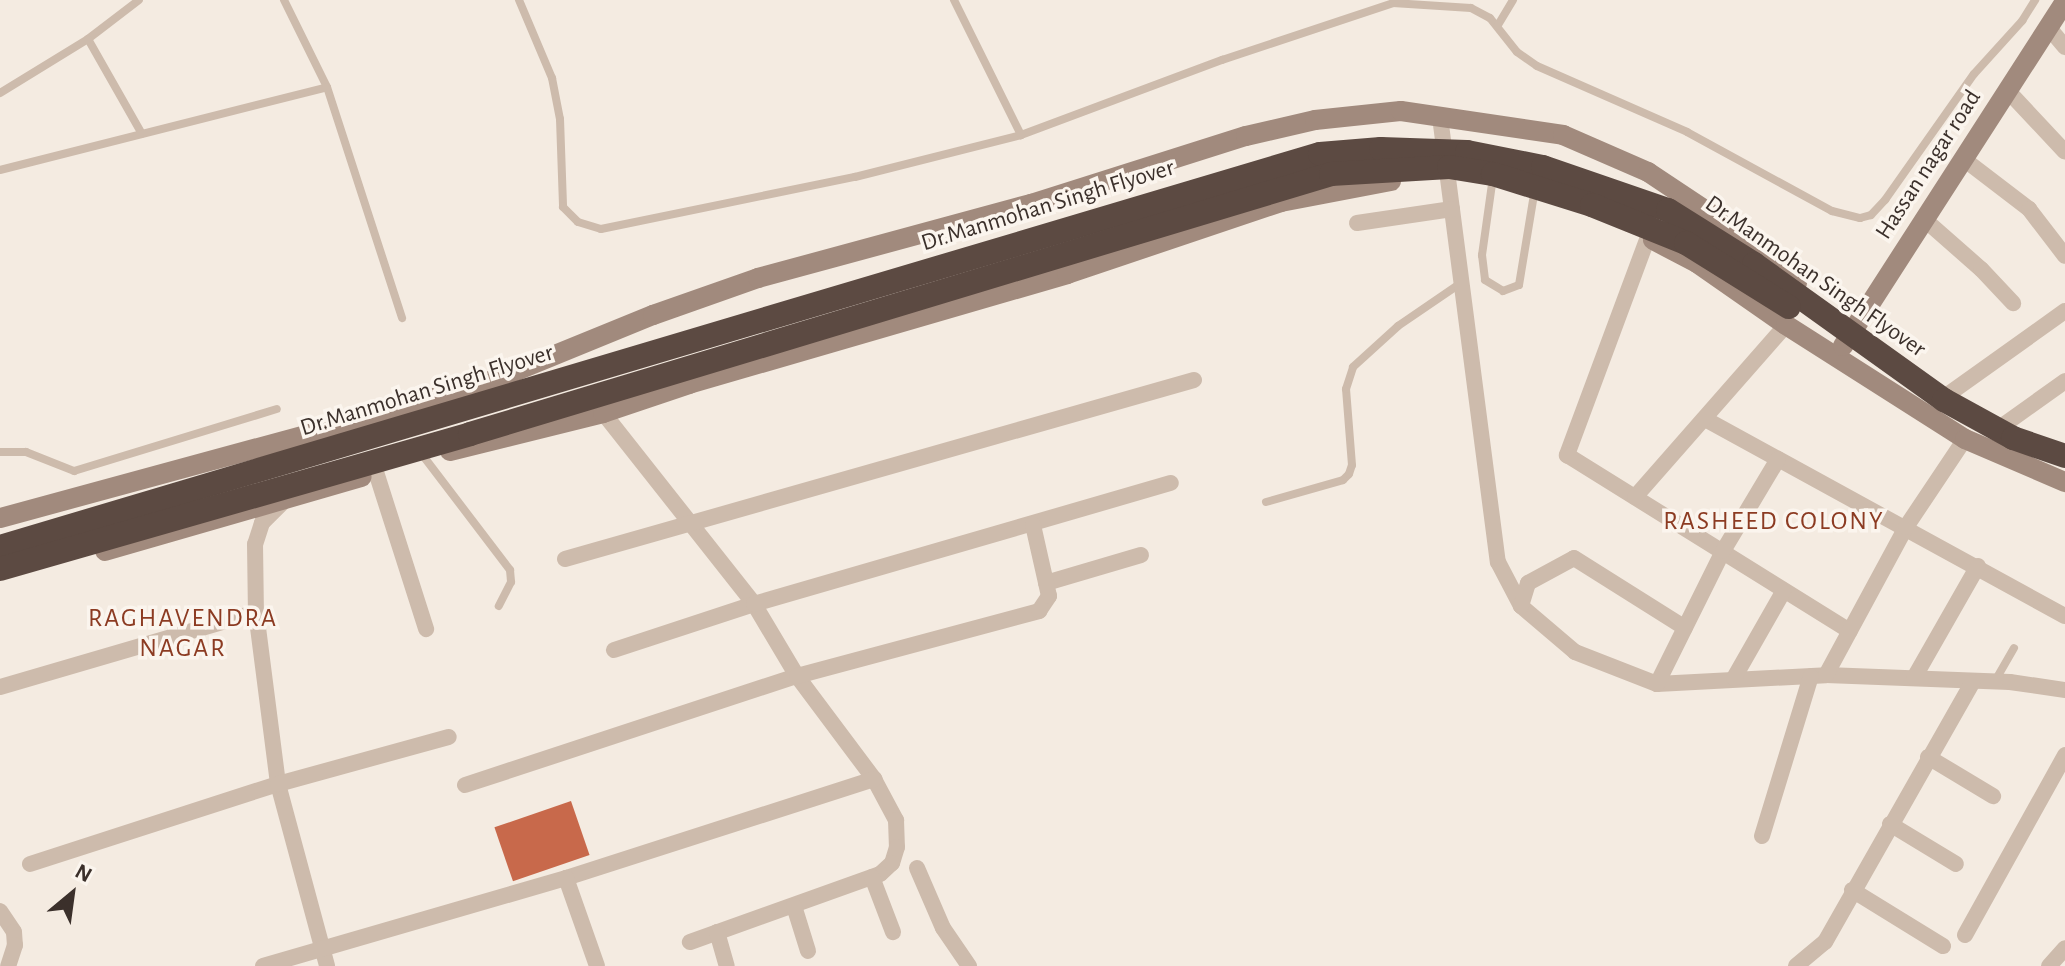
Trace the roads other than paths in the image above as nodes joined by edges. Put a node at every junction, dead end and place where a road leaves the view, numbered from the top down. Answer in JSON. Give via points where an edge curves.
{"nodes":[{"id":1,"x":139,"y":0,"type":"edge"},
{"id":2,"x":284,"y":0,"type":"edge"},
{"id":3,"x":519,"y":0,"type":"edge"},
{"id":4,"x":954,"y":0,"type":"edge"},
{"id":5,"x":1513,"y":0,"type":"edge"},
{"id":6,"x":2035,"y":0,"type":"edge"},
{"id":7,"x":2065,"y":1,"type":"edge"},
{"id":8,"x":1498,"y":25,"type":"junction"},
{"id":9,"x":2049,"y":28,"type":"junction"},
{"id":10,"x":88,"y":39,"type":"junction"},
{"id":11,"x":2065,"y":47,"type":"edge"},
{"id":12,"x":327,"y":87,"type":"junction"},
{"id":13,"x":2008,"y":91,"type":"junction"},
{"id":14,"x":0,"y":93,"type":"edge"},
{"id":15,"x":1440,"y":117,"type":"junction"},
{"id":16,"x":142,"y":134,"type":"junction"},
{"id":17,"x":1021,"y":135,"type":"junction"},
{"id":18,"x":2065,"y":152,"type":"edge"},
{"id":19,"x":1965,"y":160,"type":"junction"},
{"id":20,"x":0,"y":170,"type":"edge"},
{"id":21,"x":1447,"y":177,"type":"junction"},
{"id":22,"x":1492,"y":184,"type":"junction"},
{"id":23,"x":1534,"y":194,"type":"junction"},
{"id":24,"x":1452,"y":209,"type":"junction"},
{"id":25,"x":1924,"y":219,"type":"junction"},
{"id":26,"x":1357,"y":223,"type":"dead end"},
{"id":27,"x":1648,"y":237,"type":"junction"},
{"id":28,"x":2065,"y":256,"type":"edge"},
{"id":29,"x":1461,"y":283,"type":"junction"},
{"id":30,"x":2013,"y":303,"type":"dead end"},
{"id":31,"x":2065,"y":311,"type":"edge"},
{"id":32,"x":402,"y":318,"type":"dead end"},
{"id":33,"x":1786,"y":325,"type":"junction"},
{"id":34,"x":1853,"y":330,"type":"junction"},
{"id":35,"x":560,"y":352,"type":"junction"},
{"id":36,"x":1836,"y":356,"type":"junction"},
{"id":37,"x":1194,"y":380,"type":"dead end"},
{"id":38,"x":2065,"y":381,"type":"edge"},
{"id":39,"x":1950,"y":393,"type":"junction"},
{"id":40,"x":277,"y":409,"type":"dead end"},
{"id":41,"x":603,"y":413,"type":"junction"},
{"id":42,"x":1705,"y":419,"type":"junction"},
{"id":43,"x":2005,"y":424,"type":"junction"},
{"id":44,"x":1965,"y":439,"type":"junction"},
{"id":45,"x":268,"y":444,"type":"junction"},
{"id":46,"x":2065,"y":447,"type":"edge"},
{"id":47,"x":0,"y":452,"type":"edge"},
{"id":48,"x":2065,"y":456,"type":"edge"},
{"id":49,"x":424,"y":457,"type":"junction"},
{"id":50,"x":1778,"y":459,"type":"junction"},
{"id":51,"x":2065,"y":471,"type":"edge"},
{"id":52,"x":376,"y":472,"type":"junction"},
{"id":53,"x":2065,"y":482,"type":"edge"},
{"id":54,"x":1171,"y":483,"type":"dead end"},
{"id":55,"x":1635,"y":497,"type":"junction"},
{"id":56,"x":283,"y":502,"type":"junction"},
{"id":57,"x":1266,"y":502,"type":"dead end"},
{"id":58,"x":28,"y":510,"type":"junction"},
{"id":59,"x":0,"y":518,"type":"edge"},
{"id":60,"x":693,"y":525,"type":"junction"},
{"id":61,"x":1033,"y":525,"type":"junction"},
{"id":62,"x":1906,"y":527,"type":"junction"},
{"id":63,"x":0,"y":547,"type":"edge"},
{"id":64,"x":1723,"y":551,"type":"junction"},
{"id":65,"x":1141,"y":555,"type":"dead end"},
{"id":66,"x":565,"y":559,"type":"dead end"},
{"id":67,"x":1978,"y":566,"type":"junction"},
{"id":68,"x":44,"y":568,"type":"junction"},
{"id":69,"x":0,"y":569,"type":"edge"},
{"id":70,"x":0,"y":580,"type":"edge"},
{"id":71,"x":1046,"y":583,"type":"junction"},
{"id":72,"x":1783,"y":592,"type":"junction"},
{"id":73,"x":754,"y":604,"type":"junction"},
{"id":74,"x":499,"y":606,"type":"dead end"},
{"id":75,"x":1521,"y":606,"type":"junction"},
{"id":76,"x":256,"y":612,"type":"junction"},
{"id":77,"x":2065,"y":616,"type":"edge"},
{"id":78,"x":1685,"y":628,"type":"junction"},
{"id":79,"x":426,"y":629,"type":"dead end"},
{"id":80,"x":1850,"y":631,"type":"junction"},
{"id":81,"x":2014,"y":648,"type":"dead end"},
{"id":82,"x":614,"y":650,"type":"dead end"},
{"id":83,"x":797,"y":676,"type":"junction"},
{"id":84,"x":1818,"y":676,"type":"junction"},
{"id":85,"x":1734,"y":678,"type":"junction"},
{"id":86,"x":1914,"y":678,"type":"junction"},
{"id":87,"x":1973,"y":682,"type":"junction"},
{"id":88,"x":1994,"y":682,"type":"junction"},
{"id":89,"x":1657,"y":684,"type":"junction"},
{"id":90,"x":0,"y":687,"type":"edge"},
{"id":91,"x":2065,"y":690,"type":"edge"},
{"id":92,"x":449,"y":737,"type":"dead end"},
{"id":93,"x":2065,"y":755,"type":"edge"},
{"id":94,"x":1928,"y":757,"type":"junction"},
{"id":95,"x":874,"y":779,"type":"junction"},
{"id":96,"x":278,"y":784,"type":"junction"},
{"id":97,"x":465,"y":785,"type":"dead end"},
{"id":98,"x":1993,"y":796,"type":"dead end"},
{"id":99,"x":1890,"y":824,"type":"junction"},
{"id":100,"x":1762,"y":836,"type":"dead end"},
{"id":101,"x":30,"y":864,"type":"dead end"},
{"id":102,"x":1956,"y":864,"type":"dead end"},
{"id":103,"x":917,"y":868,"type":"dead end"},
{"id":104,"x":872,"y":877,"type":"junction"},
{"id":105,"x":566,"y":878,"type":"junction"},
{"id":106,"x":1852,"y":890,"type":"junction"},
{"id":107,"x":794,"y":906,"type":"junction"},
{"id":108,"x":0,"y":911,"type":"edge"},
{"id":109,"x":717,"y":932,"type":"junction"},
{"id":110,"x":893,"y":932,"type":"dead end"},
{"id":111,"x":1965,"y":935,"type":"dead end"},
{"id":112,"x":690,"y":942,"type":"dead end"},
{"id":113,"x":1943,"y":946,"type":"dead end"},
{"id":114,"x":2065,"y":948,"type":"edge"},
{"id":115,"x":322,"y":949,"type":"junction"},
{"id":116,"x":808,"y":951,"type":"dead end"},
{"id":117,"x":5,"y":963,"type":"edge"},
{"id":118,"x":263,"y":966,"type":"edge"},
{"id":119,"x":327,"y":966,"type":"edge"},
{"id":120,"x":597,"y":966,"type":"edge"},
{"id":121,"x":727,"y":966,"type":"edge"},
{"id":122,"x":969,"y":966,"type":"edge"},
{"id":123,"x":1796,"y":966,"type":"edge"},
{"id":124,"x":2049,"y":966,"type":"edge"}],
"edges":[{"from":1,"to":10,"type":"lane"},
{"from":2,"to":12,"type":"lane"},
{"from":3,"to":17,"type":"lane","via":[[552,78],[560,119],[563,207],[578,222],[601,229],[855,177]]},
{"from":4,"to":17,"type":"lane"},
{"from":5,"to":8,"type":"lane"},
{"from":6,"to":8,"type":"lane","via":[[1974,74],[1885,200],[1860,218],[1832,211],[1687,132],[1537,66],[1517,52]]},
{"from":7,"to":9,"type":"street","name":"Hassan nagar road"},
{"from":8,"to":17,"type":"lane","via":[[1471,8],[1393,3]]},
{"from":9,"to":11,"type":"street"},
{"from":9,"to":13,"type":"street","name":"Hassan nagar road"},
{"from":10,"to":14,"type":"lane"},
{"from":10,"to":16,"type":"lane"},
{"from":12,"to":16,"type":"lane"},
{"from":12,"to":32,"type":"lane"},
{"from":13,"to":18,"type":"street"},
{"from":13,"to":19,"type":"street","name":"Hassan nagar road"},
{"from":15,"to":21,"type":"street"},
{"from":15,"to":34,"type":"street","via":[[1563,135],[1648,172],[1738,232]]},
{"from":15,"to":35,"type":"street","via":[[1401,111],[1272,129],[1031,204],[758,278]]},
{"from":16,"to":20,"type":"lane"},
{"from":19,"to":25,"type":"street","name":"Hassan nagar road"},
{"from":19,"to":28,"type":"street","via":[[2029,209]]},
{"from":21,"to":22,"type":"street"},
{"from":21,"to":24,"type":"street"},
{"from":21,"to":41,"type":"street","via":[[1373,183],[1281,202],[1067,274]]},
{"from":22,"to":23,"type":"street"},
{"from":22,"to":23,"type":"lane","via":[[1482,255],[1485,280],[1503,291],[1519,285]]},
{"from":23,"to":27,"type":"street"},
{"from":24,"to":26,"type":"street"},
{"from":24,"to":29,"type":"street"},
{"from":25,"to":30,"type":"street"},
{"from":25,"to":34,"type":"street","name":"Hassan nagar road"},
{"from":27,"to":33,"type":"street","via":[[1697,263]]},
{"from":27,"to":55,"type":"street","via":[[1567,455]]},
{"from":29,"to":57,"type":"lane","via":[[1398,326],[1353,367],[1346,389],[1349,474]]},
{"from":29,"to":75,"type":"street","via":[[1498,562]]},
{"from":31,"to":39,"type":"street"},
{"from":33,"to":36,"type":"street"},
{"from":33,"to":42,"type":"street"},
{"from":34,"to":36,"type":"street","name":"Hassan nagar road"},
{"from":34,"to":39,"type":"street"},
{"from":35,"to":41,"type":"street"},
{"from":35,"to":45,"type":"street","via":[[496,379]]},
{"from":36,"to":44,"type":"street"},
{"from":37,"to":60,"type":"street"},
{"from":38,"to":43,"type":"street"},
{"from":39,"to":43,"type":"street"},
{"from":40,"to":47,"type":"lane","via":[[74,471],[26,452]]},
{"from":41,"to":49,"type":"street"},
{"from":41,"to":60,"type":"street"},
{"from":42,"to":50,"type":"street"},
{"from":42,"to":55,"type":"street"},
{"from":43,"to":46,"type":"street"},
{"from":44,"to":53,"type":"street"},
{"from":44,"to":62,"type":"street"},
{"from":45,"to":56,"type":"street"},
{"from":45,"to":58,"type":"street"},
{"from":48,"to":63,"type":"highway","name":"Dr.Manmohan Singh Flyover","bridge":true,"via":[[2013,438],[1944,400],[1754,264],[1668,210],[1543,167],[1467,152],[1381,149],[1320,154]]},
{"from":49,"to":52,"type":"street"},
{"from":49,"to":74,"type":"lane","via":[[510,570],[511,582]]},
{"from":50,"to":62,"type":"street"},
{"from":50,"to":64,"type":"street"},
{"from":51,"to":69,"type":"highway","name":"Dr.Manmohan Singh Flyover","bridge":true,"via":[[2007,450],[1686,243],[1592,205],[1493,174],[1449,167],[1331,174]]},
{"from":52,"to":56,"type":"street"},
{"from":52,"to":79,"type":"street"},
{"from":54,"to":61,"type":"street"},
{"from":55,"to":64,"type":"street"},
{"from":56,"to":68,"type":"street"},
{"from":56,"to":76,"type":"street","via":[[262,523],[255,544]]},
{"from":58,"to":59,"type":"street"},
{"from":58,"to":68,"type":"street"},
{"from":60,"to":66,"type":"street"},
{"from":60,"to":73,"type":"street"},
{"from":61,"to":71,"type":"street"},
{"from":61,"to":73,"type":"street"},
{"from":62,"to":67,"type":"street"},
{"from":62,"to":80,"type":"street"},
{"from":64,"to":72,"type":"street"},
{"from":64,"to":78,"type":"street"},
{"from":65,"to":71,"type":"street"},
{"from":67,"to":77,"type":"street"},
{"from":67,"to":86,"type":"street"},
{"from":68,"to":70,"type":"street"},
{"from":71,"to":83,"type":"street","via":[[1049,596],[1039,611]]},
{"from":72,"to":80,"type":"street"},
{"from":72,"to":85,"type":"street"},
{"from":73,"to":82,"type":"street"},
{"from":73,"to":83,"type":"street"},
{"from":75,"to":78,"type":"street","via":[[1528,583],[1574,558]]},
{"from":75,"to":89,"type":"street","via":[[1575,652]]},
{"from":76,"to":90,"type":"street"},
{"from":76,"to":96,"type":"street"},
{"from":78,"to":89,"type":"street"},
{"from":80,"to":84,"type":"street"},
{"from":81,"to":88,"type":"lane"},
{"from":83,"to":95,"type":"street"},
{"from":83,"to":97,"type":"street"},
{"from":84,"to":85,"type":"street"},
{"from":84,"to":86,"type":"street"},
{"from":84,"to":100,"type":"street"},
{"from":85,"to":89,"type":"street"},
{"from":86,"to":87,"type":"street"},
{"from":87,"to":88,"type":"street"},
{"from":87,"to":94,"type":"street"},
{"from":88,"to":91,"type":"street"},
{"from":92,"to":96,"type":"street"},
{"from":93,"to":111,"type":"street"},
{"from":94,"to":98,"type":"street"},
{"from":94,"to":99,"type":"street"},
{"from":95,"to":104,"type":"street","via":[[896,820],[897,847],[892,863]]},
{"from":95,"to":105,"type":"street"},
{"from":96,"to":101,"type":"street"},
{"from":96,"to":115,"type":"street"},
{"from":99,"to":102,"type":"street"},
{"from":99,"to":106,"type":"street"},
{"from":103,"to":122,"type":"street","via":[[943,928]]},
{"from":104,"to":107,"type":"street"},
{"from":104,"to":110,"type":"street"},
{"from":105,"to":115,"type":"street"},
{"from":105,"to":120,"type":"street"},
{"from":106,"to":113,"type":"street"},
{"from":106,"to":123,"type":"street","via":[[1825,942]]},
{"from":107,"to":109,"type":"street"},
{"from":107,"to":116,"type":"street"},
{"from":108,"to":117,"type":"street","via":[[14,932],[15,945]]},
{"from":109,"to":112,"type":"street"},
{"from":109,"to":121,"type":"street"},
{"from":114,"to":124,"type":"street"},
{"from":115,"to":118,"type":"street"},
{"from":115,"to":119,"type":"street"}]}
